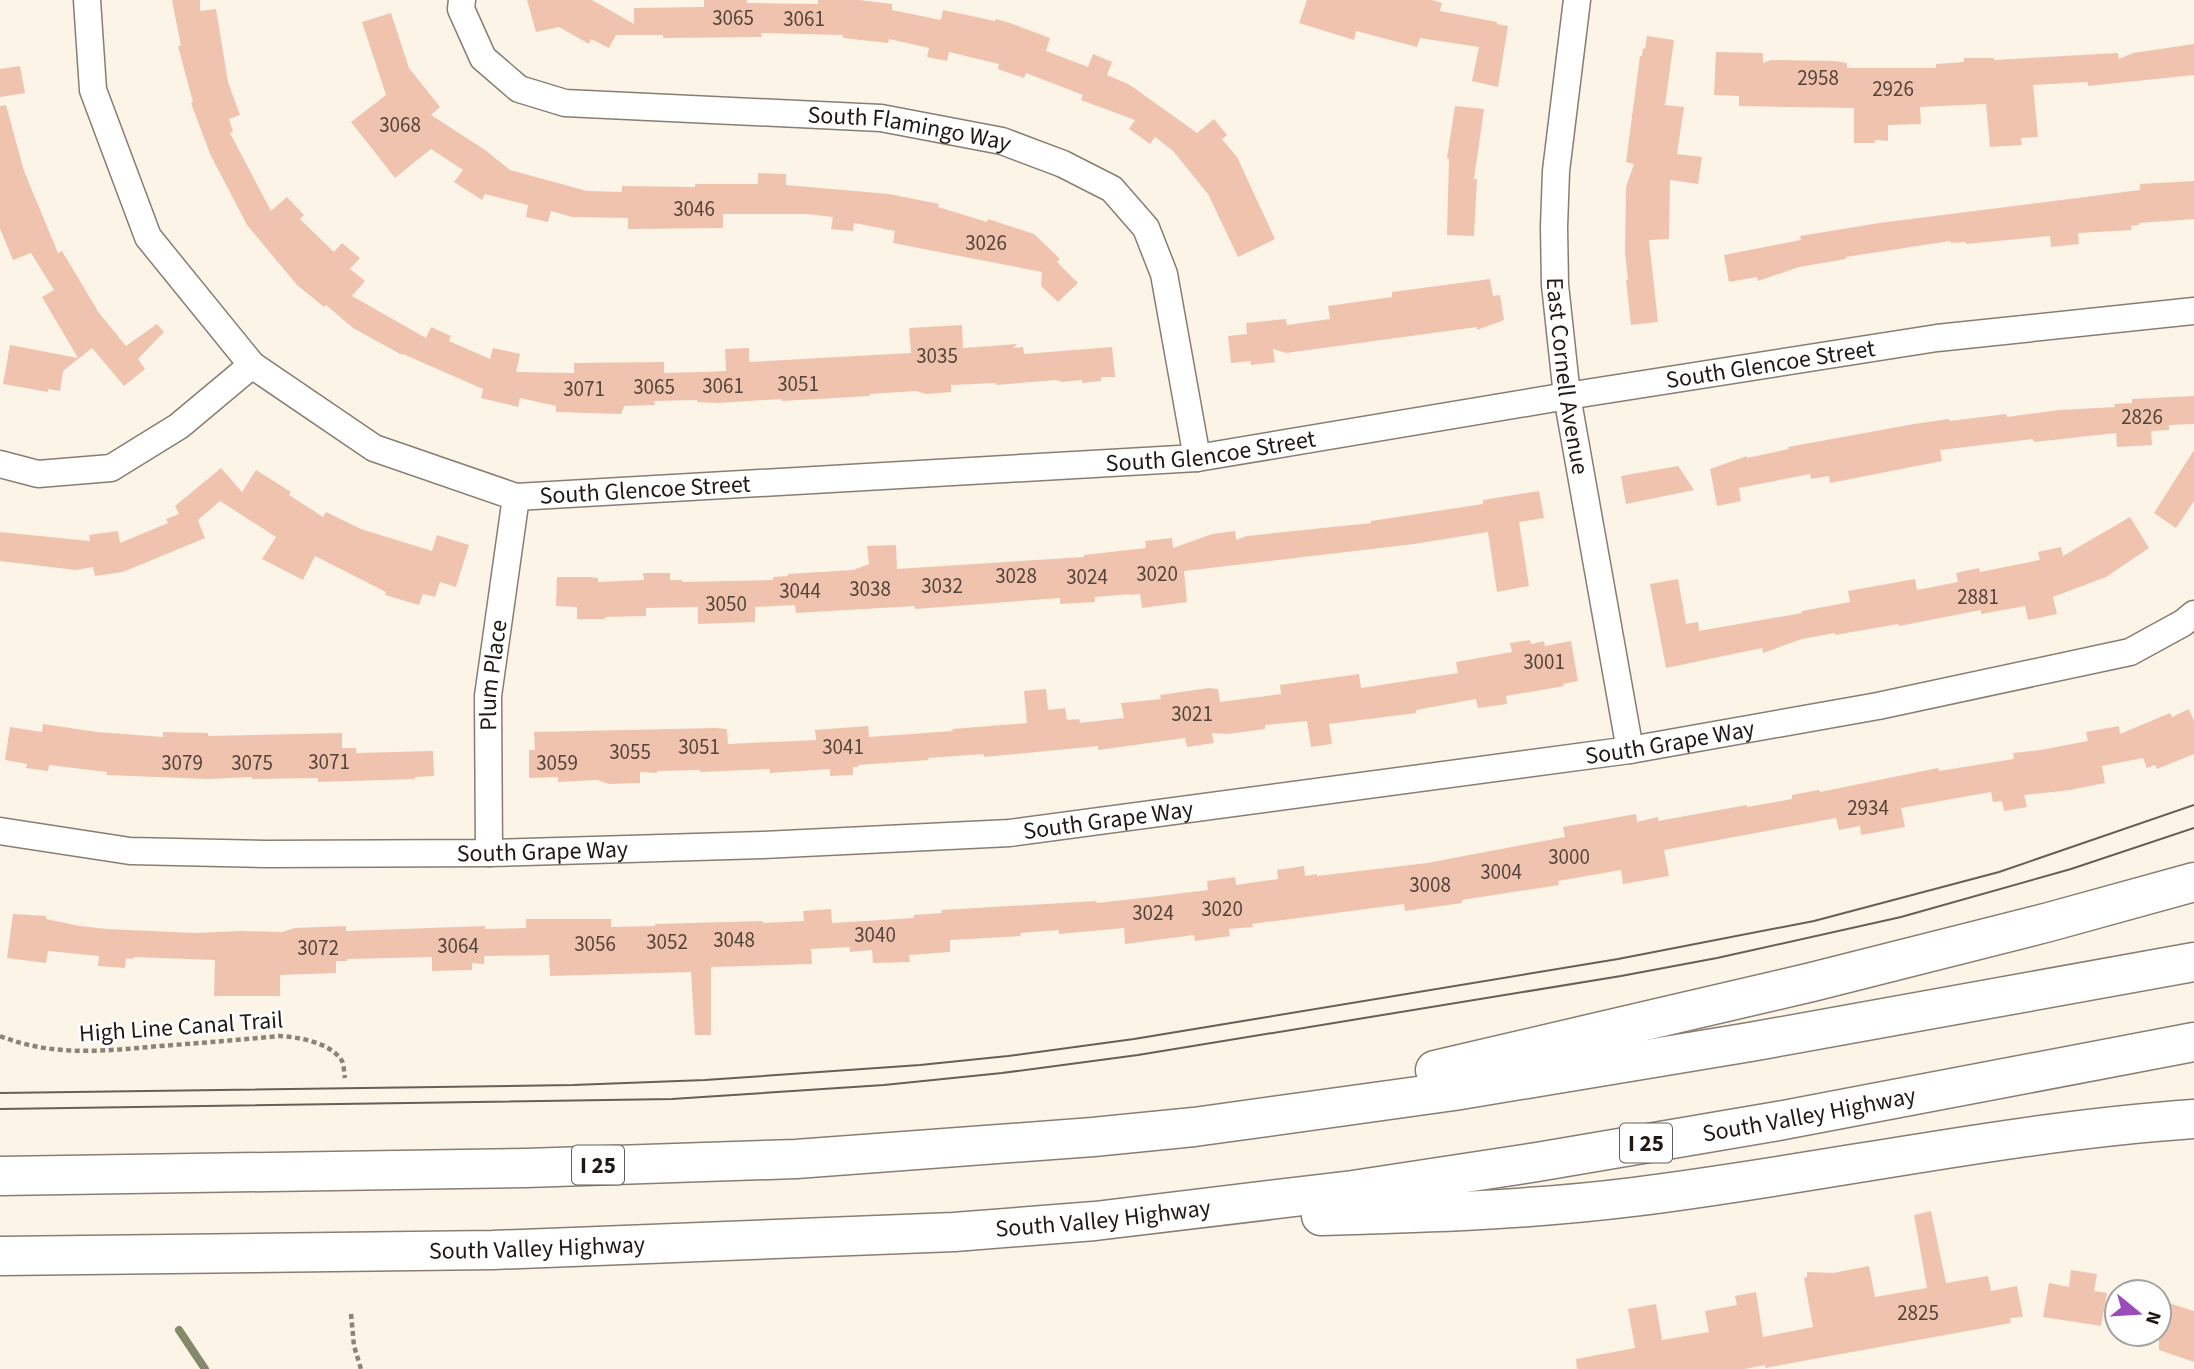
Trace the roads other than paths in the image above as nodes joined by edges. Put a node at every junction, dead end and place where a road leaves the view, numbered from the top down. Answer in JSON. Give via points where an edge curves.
{"nodes":[{"id":1,"x":87,"y":0,"type":"edge"},
{"id":2,"x":462,"y":0,"type":"edge"},
{"id":3,"x":1577,"y":0,"type":"edge"},
{"id":4,"x":2194,"y":312,"type":"edge"},
{"id":5,"x":252,"y":365,"type":"junction"},
{"id":6,"x":1567,"y":396,"type":"junction"},
{"id":7,"x":1197,"y":458,"type":"junction"},
{"id":8,"x":0,"y":464,"type":"edge"},
{"id":9,"x":516,"y":498,"type":"junction"},
{"id":10,"x":2194,"y":614,"type":"edge"},
{"id":11,"x":1630,"y":750,"type":"junction"},
{"id":12,"x":0,"y":831,"type":"edge"},
{"id":13,"x":489,"y":853,"type":"junction"},
{"id":14,"x":2194,"y":882,"type":"edge"},
{"id":15,"x":2194,"y":961,"type":"edge"},
{"id":16,"x":2194,"y":1042,"type":"edge"},
{"id":17,"x":2194,"y":1119,"type":"edge"},
{"id":18,"x":1194,"y":1127,"type":"junction"},
{"id":19,"x":0,"y":1176,"type":"edge"},
{"id":20,"x":1094,"y":1221,"type":"junction"},
{"id":21,"x":0,"y":1256,"type":"edge"}],
"edges":[{"from":1,"to":5,"type":"street","name":"South Glencoe Street","via":[[93,90],[148,237]]},
{"from":2,"to":7,"type":"street","name":"South Flamingo Way","via":[[461,9],[483,58],[519,89],[565,103],[881,118],[1002,141],[1112,189],[1146,228],[1164,274]]},
{"from":3,"to":6,"type":"street","name":"East Cornell Avenue","via":[[1559,139],[1554,227],[1557,313]]},
{"from":4,"to":6,"type":"street","name":"South Glencoe Street","via":[[1937,338]]},
{"from":5,"to":8,"type":"street","via":[[179,426],[111,468],[38,474]]},
{"from":5,"to":9,"type":"street","name":"South Glencoe Street","via":[[374,448]]},
{"from":6,"to":7,"type":"street","name":"South Glencoe Street"},
{"from":6,"to":11,"type":"street","name":"East Cornell Avenue"},
{"from":7,"to":9,"type":"street","name":"South Glencoe Street"},
{"from":9,"to":13,"type":"street","name":"Plum Place","via":[[488,696]]},
{"from":10,"to":11,"type":"street","name":"South Grape Way","via":[[2130,652],[1878,706]]},
{"from":11,"to":13,"type":"street","name":"South Grape Way","via":[[1010,833]]},
{"from":12,"to":13,"type":"street","name":"South Grape Way","via":[[130,851]]},
{"from":14,"to":18,"type":"highway","via":[[1812,982]]},
{"from":15,"to":18,"type":"highway","number":"I 25","via":[[1750,1042],[1454,1091]]},
{"from":16,"to":20,"type":"highway","name":"South Valley Highway","number":"I 25","via":[[1537,1162]]},
{"from":17,"to":20,"type":"highway","via":[[1980,1144],[1550,1206]]},
{"from":18,"to":19,"type":"highway","number":"I 25","via":[[796,1159]]},
{"from":20,"to":21,"type":"highway","name":"South Valley Highway","number":"I 25","via":[[954,1232],[507,1250]]}]}
